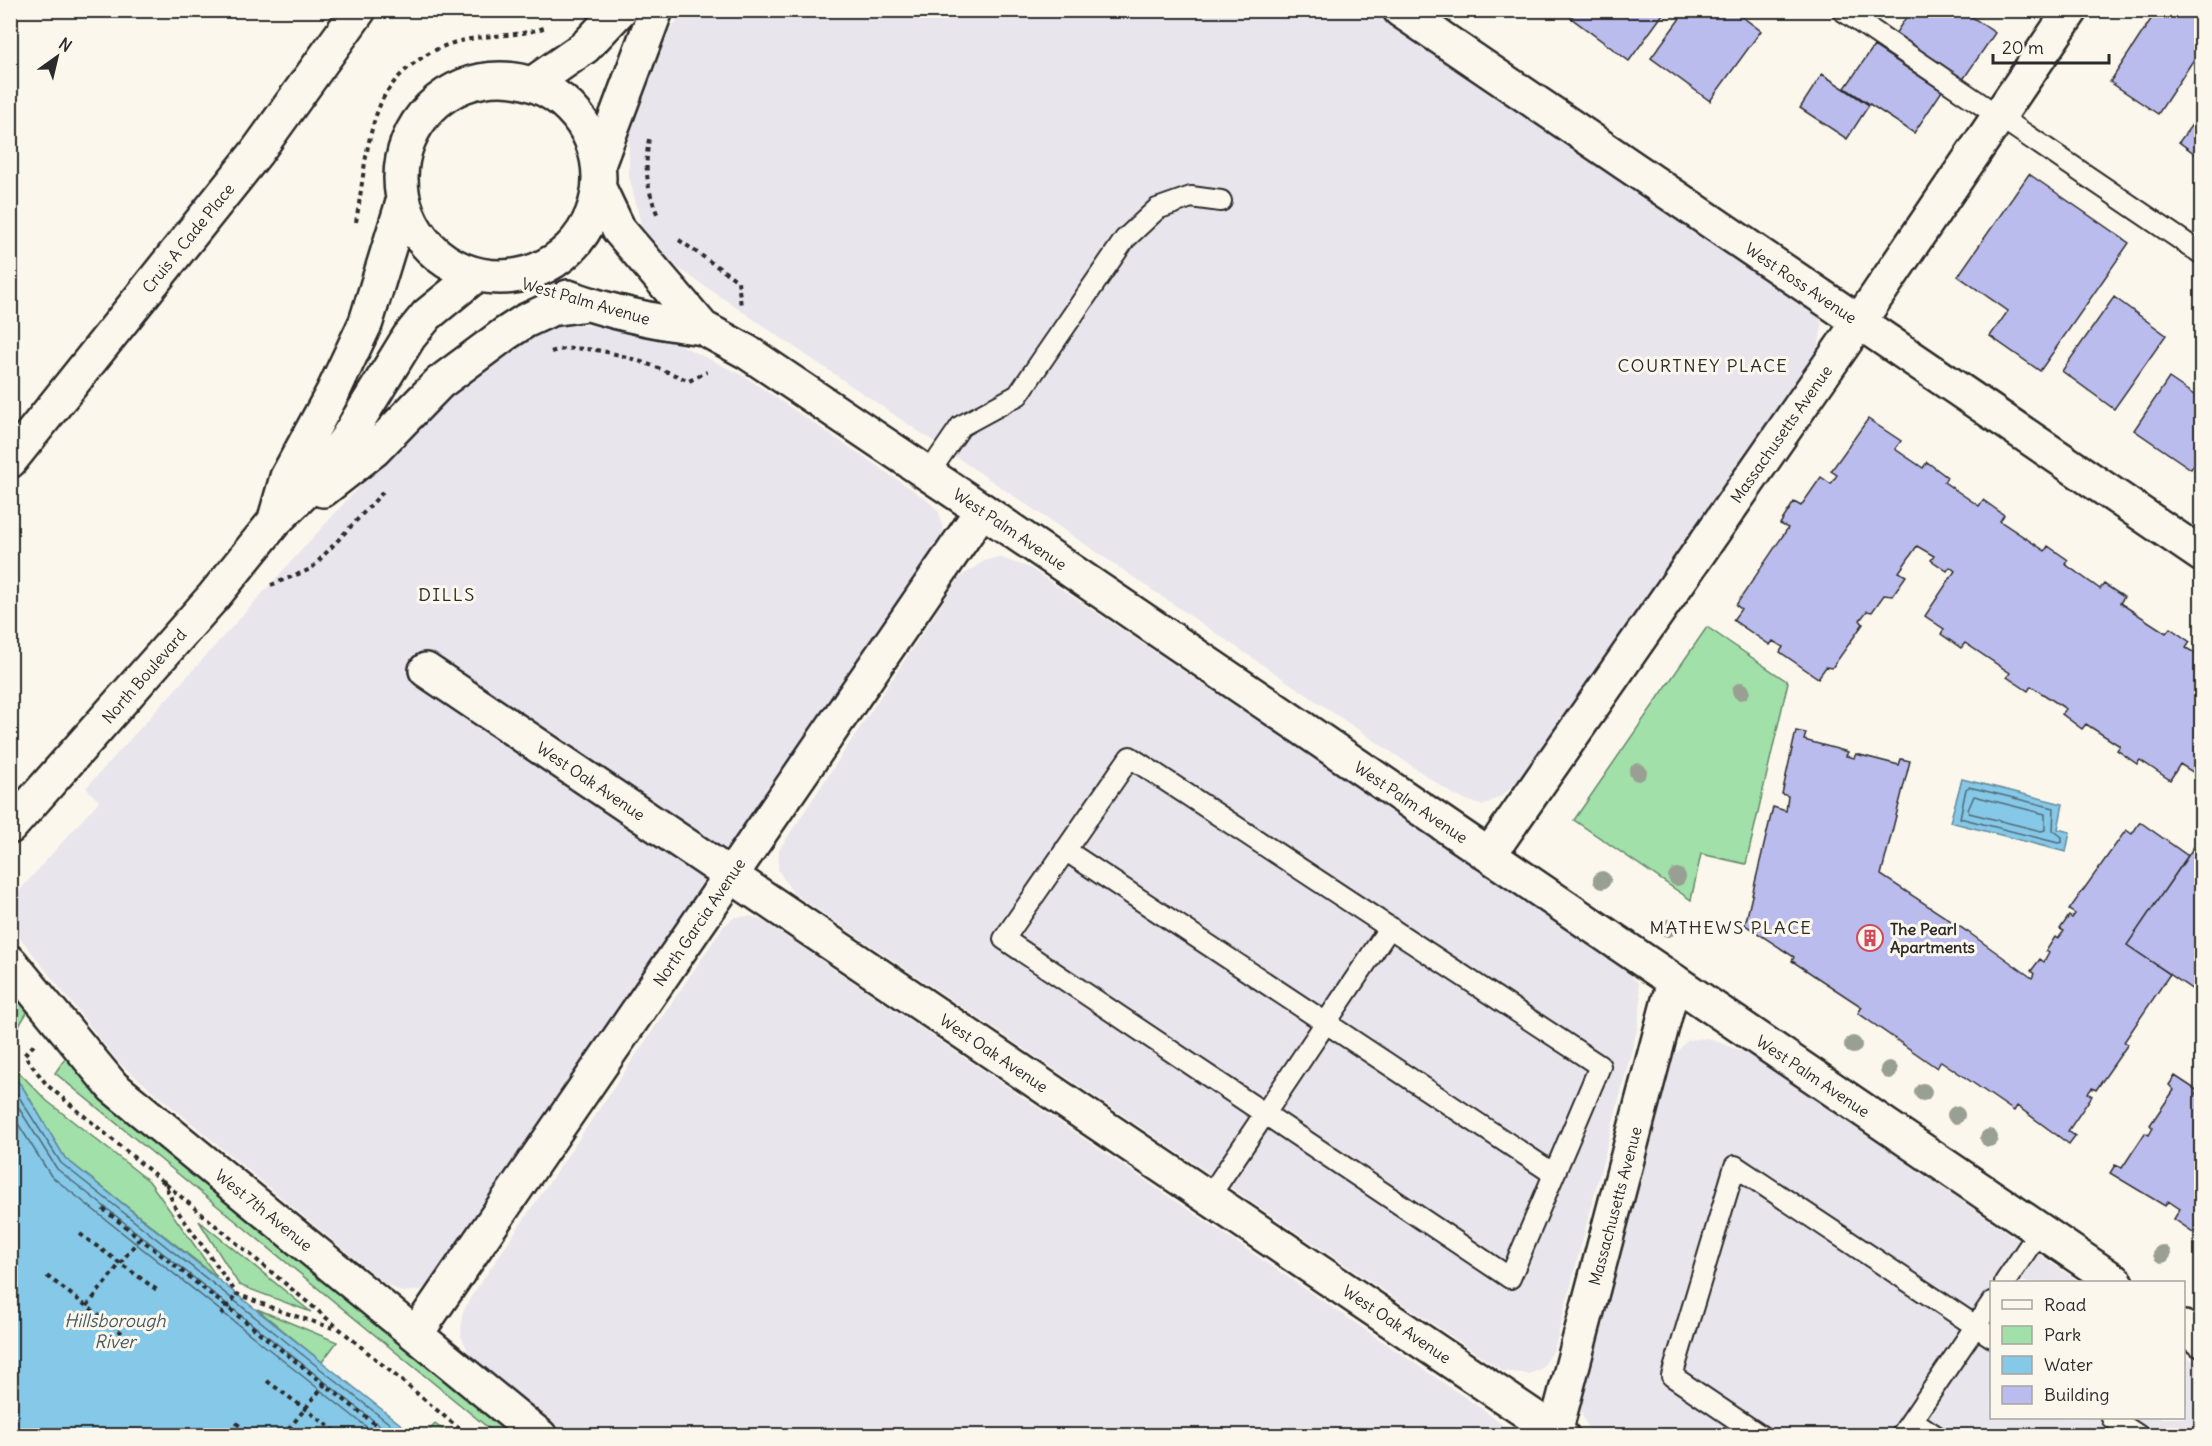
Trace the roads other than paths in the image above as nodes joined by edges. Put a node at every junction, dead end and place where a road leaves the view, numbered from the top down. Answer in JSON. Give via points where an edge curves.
{"nodes":[{"id":1,"x":359,"y":10,"type":"edge"},
{"id":2,"x":620,"y":10,"type":"edge"},
{"id":3,"x":656,"y":10,"type":"edge"},
{"id":4,"x":1400,"y":10,"type":"edge"},
{"id":5,"x":1842,"y":10,"type":"edge"},
{"id":6,"x":2071,"y":10,"type":"edge"},
{"id":7,"x":532,"y":84,"type":"junction"},
{"id":8,"x":1998,"y":117,"type":"junction"},
{"id":9,"x":598,"y":177,"type":"junction"},
{"id":10,"x":1221,"y":201,"type":"dead end"},
{"id":11,"x":402,"y":202,"type":"junction"},
{"id":12,"x":2202,"y":254,"type":"edge"},
{"id":13,"x":490,"y":277,"type":"junction"},
{"id":14,"x":588,"y":304,"type":"junction"},
{"id":15,"x":1859,"y":322,"type":"junction"},
{"id":16,"x":703,"y":328,"type":"junction"},
{"id":17,"x":10,"y":461,"type":"edge"},
{"id":18,"x":928,"y":474,"type":"junction"},
{"id":19,"x":982,"y":510,"type":"junction"},
{"id":20,"x":274,"y":522,"type":"junction"},
{"id":21,"x":2202,"y":555,"type":"edge"},
{"id":22,"x":426,"y":669,"type":"dead end"},
{"id":23,"x":10,"y":827,"type":"edge"},
{"id":24,"x":1065,"y":850,"type":"junction"},
{"id":25,"x":1489,"y":855,"type":"junction"},
{"id":26,"x":731,"y":875,"type":"junction"},
{"id":27,"x":1389,"y":927,"type":"junction"},
{"id":28,"x":10,"y":963,"type":"edge"},
{"id":29,"x":1674,"y":981,"type":"junction"},
{"id":30,"x":1325,"y":1023,"type":"junction"},
{"id":31,"x":1265,"y":1114,"type":"junction"},
{"id":32,"x":1554,"y":1174,"type":"junction"},
{"id":33,"x":1209,"y":1197,"type":"junction"},
{"id":34,"x":2040,"y":1230,"type":"junction"},
{"id":35,"x":2006,"y":1281,"type":"edge"},
{"id":36,"x":2115,"y":1281,"type":"edge"},
{"id":37,"x":1990,"y":1305,"type":"edge"},
{"id":38,"x":1975,"y":1326,"type":"junction"},
{"id":39,"x":2185,"y":1329,"type":"edge"},
{"id":40,"x":416,"y":1334,"type":"junction"},
{"id":41,"x":1990,"y":1336,"type":"edge"},
{"id":42,"x":2202,"y":1340,"type":"edge"},
{"id":43,"x":2114,"y":1419,"type":"edge"},
{"id":44,"x":1907,"y":1428,"type":"edge"},
{"id":45,"x":1557,"y":1434,"type":"edge"},
{"id":46,"x":540,"y":1436,"type":"edge"},
{"id":47,"x":1761,"y":1436,"type":"edge"},
{"id":48,"x":1936,"y":1436,"type":"edge"},
{"id":49,"x":2139,"y":1436,"type":"edge"}],
"edges":[{"from":1,"to":17,"type":"street","name":"Cruis A Cade Place","via":[[256,153]]},
{"from":2,"to":7,"type":"street","via":[[585,47]]},
{"from":3,"to":9,"type":"street"},
{"from":4,"to":15,"type":"street","name":"West Ross Avenue"},
{"from":5,"to":8,"type":"lane"},
{"from":6,"to":8,"type":"street","name":"Massachusetts Avenue"},
{"from":7,"to":9,"type":"street","via":[[569,107],[583,124],[593,144]]},
{"from":7,"to":11,"type":"street","via":[[502,79],[471,83],[444,95],[422,116],[406,142],[400,172]]},
{"from":8,"to":12,"type":"lane"},
{"from":8,"to":15,"type":"street","name":"Massachusetts Avenue"},
{"from":9,"to":13,"type":"street","via":[[594,211],[580,238],[559,259],[532,273]]},
{"from":9,"to":16,"type":"street","name":"West Palm Avenue","via":[[619,231]]},
{"from":10,"to":18,"type":"lane","via":[[1191,197],[1157,209],[1125,239],[1018,395],[961,426]]},
{"from":11,"to":13,"type":"street","via":[[429,249],[451,265]]},
{"from":11,"to":20,"type":"street","name":"North Boulevard","via":[[366,322],[287,477]]},
{"from":13,"to":14,"type":"street","name":"West Palm Avenue","via":[[550,290]]},
{"from":13,"to":20,"type":"street","name":"North Boulevard","via":[[427,315],[341,447],[315,482]]},
{"from":14,"to":16,"type":"street","name":"West Palm Avenue","via":[[648,321]]},
{"from":14,"to":20,"type":"street","via":[[551,309],[505,334],[439,383],[374,450]]},
{"from":15,"to":21,"type":"street","name":"West Ross Avenue"},
{"from":15,"to":25,"type":"street","name":"Massachusetts Avenue"},
{"from":16,"to":18,"type":"street","name":"West Palm Avenue","via":[[747,352]]},
{"from":18,"to":19,"type":"street","name":"West Palm Avenue"},
{"from":19,"to":25,"type":"street","name":"West Palm Avenue"},
{"from":19,"to":26,"type":"street","name":"North Garcia Avenue"},
{"from":20,"to":23,"type":"street","name":"North Boulevard","via":[[214,596]]},
{"from":22,"to":26,"type":"street","name":"West Oak Avenue"},
{"from":24,"to":27,"type":"lane","via":[[1130,757]]},
{"from":24,"to":30,"type":"lane"},
{"from":24,"to":31,"type":"lane","via":[[1004,939]]},
{"from":25,"to":29,"type":"street","name":"West Palm Avenue"},
{"from":26,"to":33,"type":"street","name":"West Oak Avenue"},
{"from":26,"to":40,"type":"street","name":"North Garcia Avenue"},
{"from":27,"to":30,"type":"lane"},
{"from":27,"to":32,"type":"lane","via":[[1600,1066]]},
{"from":28,"to":40,"type":"street","name":"West 7th Avenue","via":[[113,1087]]},
{"from":29,"to":34,"type":"street","name":"West Palm Avenue"},
{"from":29,"to":45,"type":"street","name":"Massachusetts Avenue"},
{"from":30,"to":31,"type":"lane"},
{"from":30,"to":32,"type":"lane"},
{"from":31,"to":32,"type":"lane","via":[[1510,1278]]},
{"from":31,"to":33,"type":"lane"},
{"from":33,"to":45,"type":"street","name":"West Oak Avenue"},
{"from":34,"to":35,"type":"lane"},
{"from":34,"to":36,"type":"street","name":"West Palm Avenue"},
{"from":37,"to":38,"type":"lane"},
{"from":38,"to":41,"type":"lane"},
{"from":38,"to":44,"type":"lane"},
{"from":38,"to":47,"type":"lane","via":[[1735,1166],[1672,1376]]},
{"from":39,"to":42,"type":"street"},
{"from":40,"to":46,"type":"street","name":"West 7th Avenue"},
{"from":43,"to":49,"type":"lane"},
{"from":44,"to":48,"type":"lane"}]}
